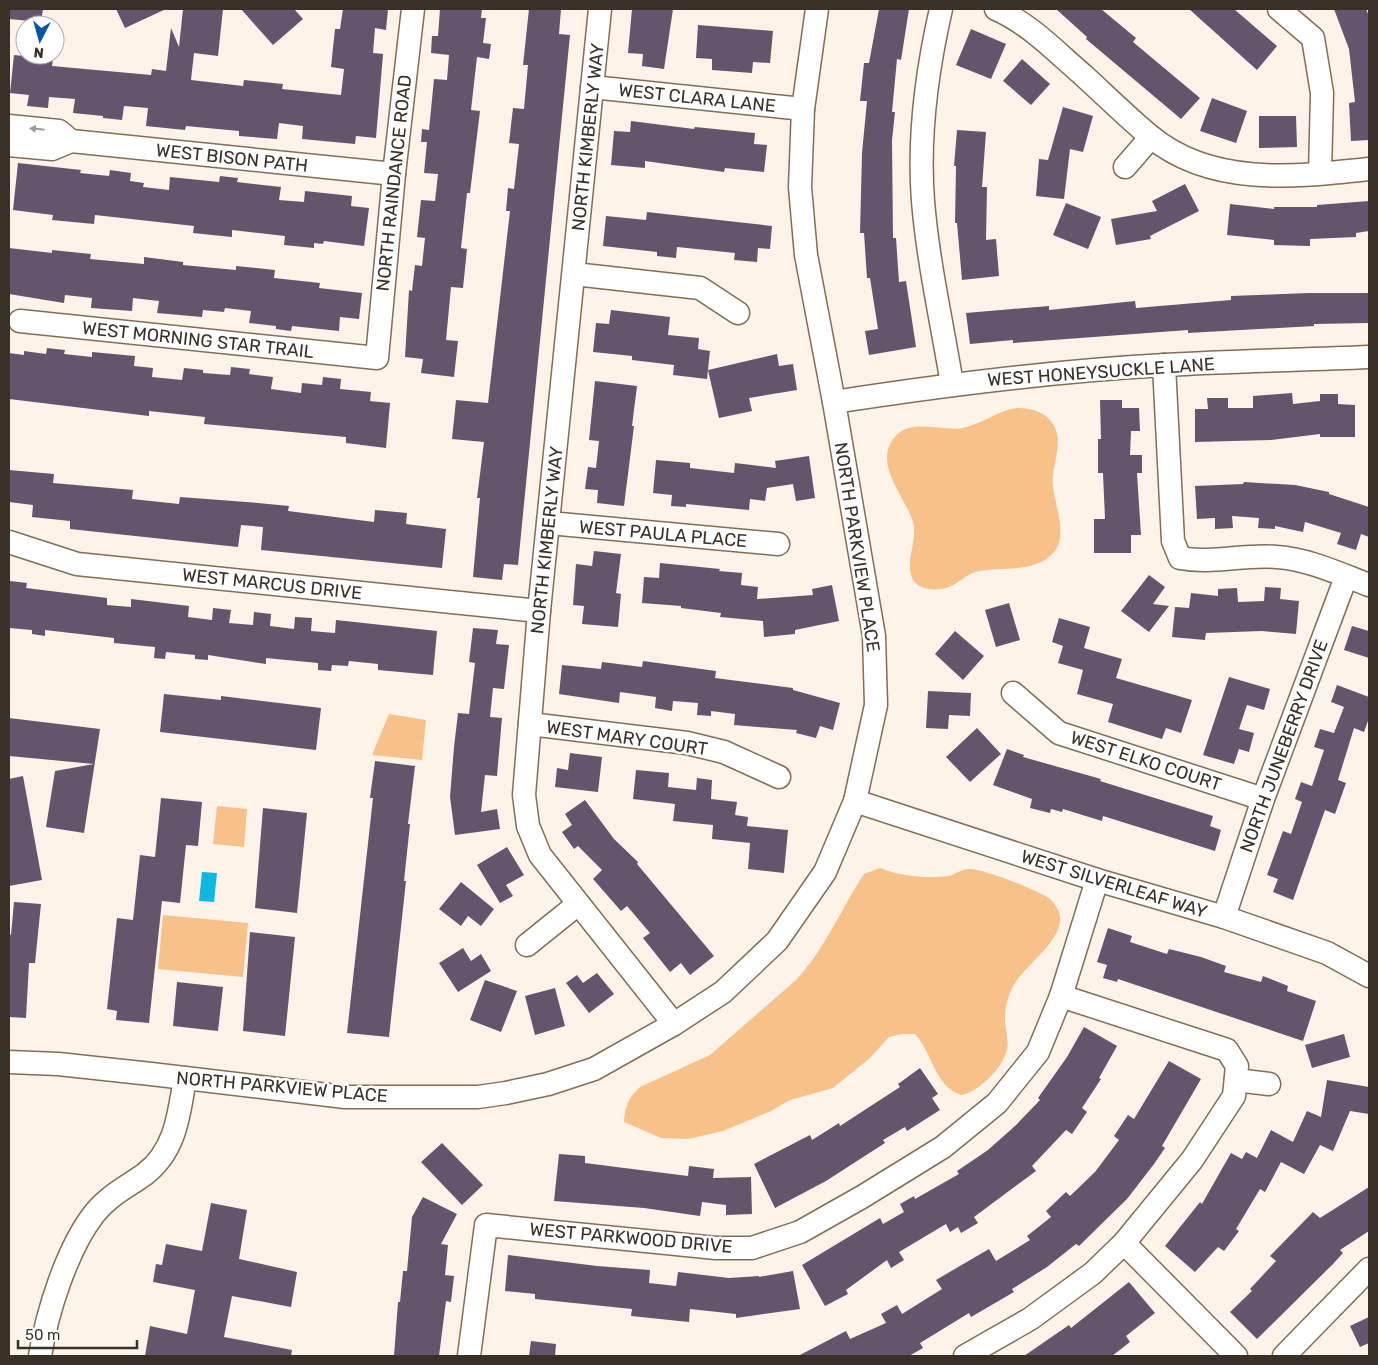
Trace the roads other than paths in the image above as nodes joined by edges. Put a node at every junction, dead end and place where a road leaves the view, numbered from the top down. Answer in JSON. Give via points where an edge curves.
{"nodes":[{"id":1,"x":413,"y":9,"type":"edge"},
{"id":2,"x":600,"y":9,"type":"edge"},
{"id":3,"x":817,"y":9,"type":"edge"},
{"id":4,"x":941,"y":9,"type":"edge"},
{"id":5,"x":996,"y":9,"type":"edge"},
{"id":6,"x":1279,"y":9,"type":"edge"},
{"id":7,"x":592,"y":87,"type":"junction"},
{"id":8,"x":803,"y":109,"type":"junction"},
{"id":9,"x":9,"y":126,"type":"edge"},
{"id":10,"x":1151,"y":137,"type":"junction"},
{"id":11,"x":71,"y":142,"type":"junction"},
{"id":12,"x":9,"y":145,"type":"edge"},
{"id":13,"x":1125,"y":167,"type":"dead end"},
{"id":14,"x":1369,"y":169,"type":"edge"},
{"id":15,"x":1320,"y":173,"type":"junction"},
{"id":16,"x":394,"y":174,"type":"junction"},
{"id":17,"x":574,"y":274,"type":"junction"},
{"id":18,"x":738,"y":313,"type":"dead end"},
{"id":19,"x":12,"y":321,"type":"edge"},
{"id":20,"x":1369,"y":357,"type":"edge"},
{"id":21,"x":377,"y":358,"type":"joint"},
{"id":22,"x":1164,"y":365,"type":"junction"},
{"id":23,"x":952,"y":384,"type":"junction"},
{"id":24,"x":834,"y":402,"type":"junction"},
{"id":25,"x":549,"y":523,"type":"junction"},
{"id":26,"x":9,"y":542,"type":"edge"},
{"id":27,"x":778,"y":544,"type":"dead end"},
{"id":28,"x":1346,"y":577,"type":"junction"},
{"id":29,"x":1369,"y":586,"type":"edge"},
{"id":30,"x":538,"y":612,"type":"junction"},
{"id":31,"x":1013,"y":693,"type":"dead end"},
{"id":32,"x":530,"y":724,"type":"junction"},
{"id":33,"x":779,"y":777,"type":"dead end"},
{"id":34,"x":1262,"y":799,"type":"junction"},
{"id":35,"x":855,"y":801,"type":"junction"},
{"id":36,"x":1097,"y":880,"type":"junction"},
{"id":37,"x":578,"y":904,"type":"junction"},
{"id":38,"x":1224,"y":917,"type":"junction"},
{"id":39,"x":527,"y":945,"type":"dead end"},
{"id":40,"x":1369,"y":976,"type":"edge"},
{"id":41,"x":1061,"y":996,"type":"junction"},
{"id":42,"x":674,"y":1024,"type":"junction"},
{"id":43,"x":9,"y":1062,"type":"edge"},
{"id":44,"x":1236,"y":1073,"type":"junction"},
{"id":45,"x":185,"y":1078,"type":"junction"},
{"id":46,"x":1269,"y":1084,"type":"dead end"},
{"id":47,"x":1124,"y":1243,"type":"junction"},
{"id":48,"x":1369,"y":1269,"type":"edge"},
{"id":49,"x":40,"y":1356,"type":"edge"},
{"id":50,"x":469,"y":1356,"type":"edge"},
{"id":51,"x":965,"y":1356,"type":"edge"},
{"id":52,"x":1236,"y":1356,"type":"edge"},
{"id":53,"x":1284,"y":1356,"type":"edge"}],
"edges":[{"from":1,"to":16,"type":"street","name":"NORTH RAINDANCE ROAD"},
{"from":2,"to":7,"type":"street","name":"NORTH KIMBERLY WAY"},
{"from":3,"to":8,"type":"street","name":"NORTH PARKVIEW PLACE"},
{"from":4,"to":23,"type":"street","via":[[928,78],[923,199]]},
{"from":5,"to":10,"type":"street","via":[[1036,33]]},
{"from":6,"to":15,"type":"street","via":[[1313,38],[1322,93]]},
{"from":7,"to":8,"type":"street","name":"WEST CLARA LANE"},
{"from":7,"to":17,"type":"street","name":"NORTH KIMBERLY WAY"},
{"from":8,"to":24,"type":"street","name":"NORTH PARKVIEW PLACE","via":[[800,187],[806,255]]},
{"from":11,"to":9,"type":"street","name":"WEST BISON PATH","one_way":true,"via":[[59,131]]},
{"from":10,"to":13,"type":"street"},
{"from":10,"to":15,"type":"street","via":[[1202,165],[1231,173]]},
{"from":11,"to":12,"type":"street","name":"WEST BISON PATH","via":[[52,149]]},
{"from":11,"to":16,"type":"street","name":"WEST BISON PATH"},
{"from":14,"to":15,"type":"street"},
{"from":16,"to":21,"type":"street","name":"NORTH RAINDANCE ROAD"},
{"from":17,"to":18,"type":"street","via":[[700,288]]},
{"from":17,"to":25,"type":"street","name":"NORTH KIMBERLY WAY"},
{"from":19,"to":21,"type":"street","name":"WEST MORNING STAR TRAIL"},
{"from":20,"to":22,"type":"street","name":"WEST HONEYSUCKLE LANE"},
{"from":22,"to":23,"type":"street","name":"WEST HONEYSUCKLE LANE"},
{"from":22,"to":28,"type":"street","via":[[1173,541],[1180,558],[1197,561],[1277,556]]},
{"from":23,"to":24,"type":"street","name":"WEST HONEYSUCKLE LANE"},
{"from":24,"to":35,"type":"street","name":"NORTH PARKVIEW PLACE","via":[[874,636],[876,668],[874,716]]},
{"from":25,"to":27,"type":"street","name":"WEST PAULA PLACE"},
{"from":25,"to":30,"type":"street","name":"NORTH KIMBERLY WAY"},
{"from":26,"to":30,"type":"street","name":"WEST MARCUS DRIVE","via":[[77,564]]},
{"from":28,"to":29,"type":"street"},
{"from":28,"to":34,"type":"street","name":"NORTH JUNEBERRY DRIVE"},
{"from":30,"to":32,"type":"street","name":"NORTH KIMBERLY WAY"},
{"from":31,"to":34,"type":"street","name":"WEST ELKO COURT","via":[[1059,733]]},
{"from":32,"to":33,"type":"street","name":"WEST MARY COURT","via":[[688,742],[724,752]]},
{"from":32,"to":37,"type":"street","name":"NORTH KIMBERLY WAY","via":[[524,794],[528,826],[540,854]]},
{"from":34,"to":38,"type":"street","name":"NORTH JUNEBERRY DRIVE"},
{"from":35,"to":36,"type":"street","name":"WEST SILVERLEAF WAY"},
{"from":35,"to":42,"type":"street","name":"NORTH PARKVIEW PLACE","via":[[825,872],[777,941],[723,992]]},
{"from":36,"to":38,"type":"street","name":"WEST SILVERLEAF WAY"},
{"from":36,"to":41,"type":"street","name":"WEST PARKWOOD DRIVE"},
{"from":37,"to":39,"type":"street"},
{"from":37,"to":42,"type":"street","name":"NORTH KIMBERLY WAY"},
{"from":38,"to":40,"type":"street","name":"WEST SILVERLEAF WAY","via":[[1327,953]]},
{"from":41,"to":44,"type":"street","via":[[1227,1050]]},
{"from":41,"to":50,"type":"street","name":"WEST PARKWOOD DRIVE","via":[[1038,1052],[997,1103],[943,1147],[862,1197],[780,1240],[752,1248],[716,1248],[486,1225]]},
{"from":42,"to":45,"type":"street","name":"NORTH PARKVIEW PLACE","via":[[594,1069],[548,1084],[478,1097],[345,1096]]},
{"from":43,"to":45,"type":"street","name":"NORTH PARKVIEW PLACE"},
{"from":44,"to":46,"type":"street"},
{"from":44,"to":47,"type":"street","via":[[1234,1096],[1192,1160]]},
{"from":45,"to":49,"type":"street","via":[[177,1125],[164,1154],[144,1174],[104,1202],[76,1246],[52,1308]]},
{"from":47,"to":51,"type":"street","via":[[1093,1273],[1030,1318]]},
{"from":47,"to":52,"type":"street"},
{"from":48,"to":53,"type":"street"}]}
